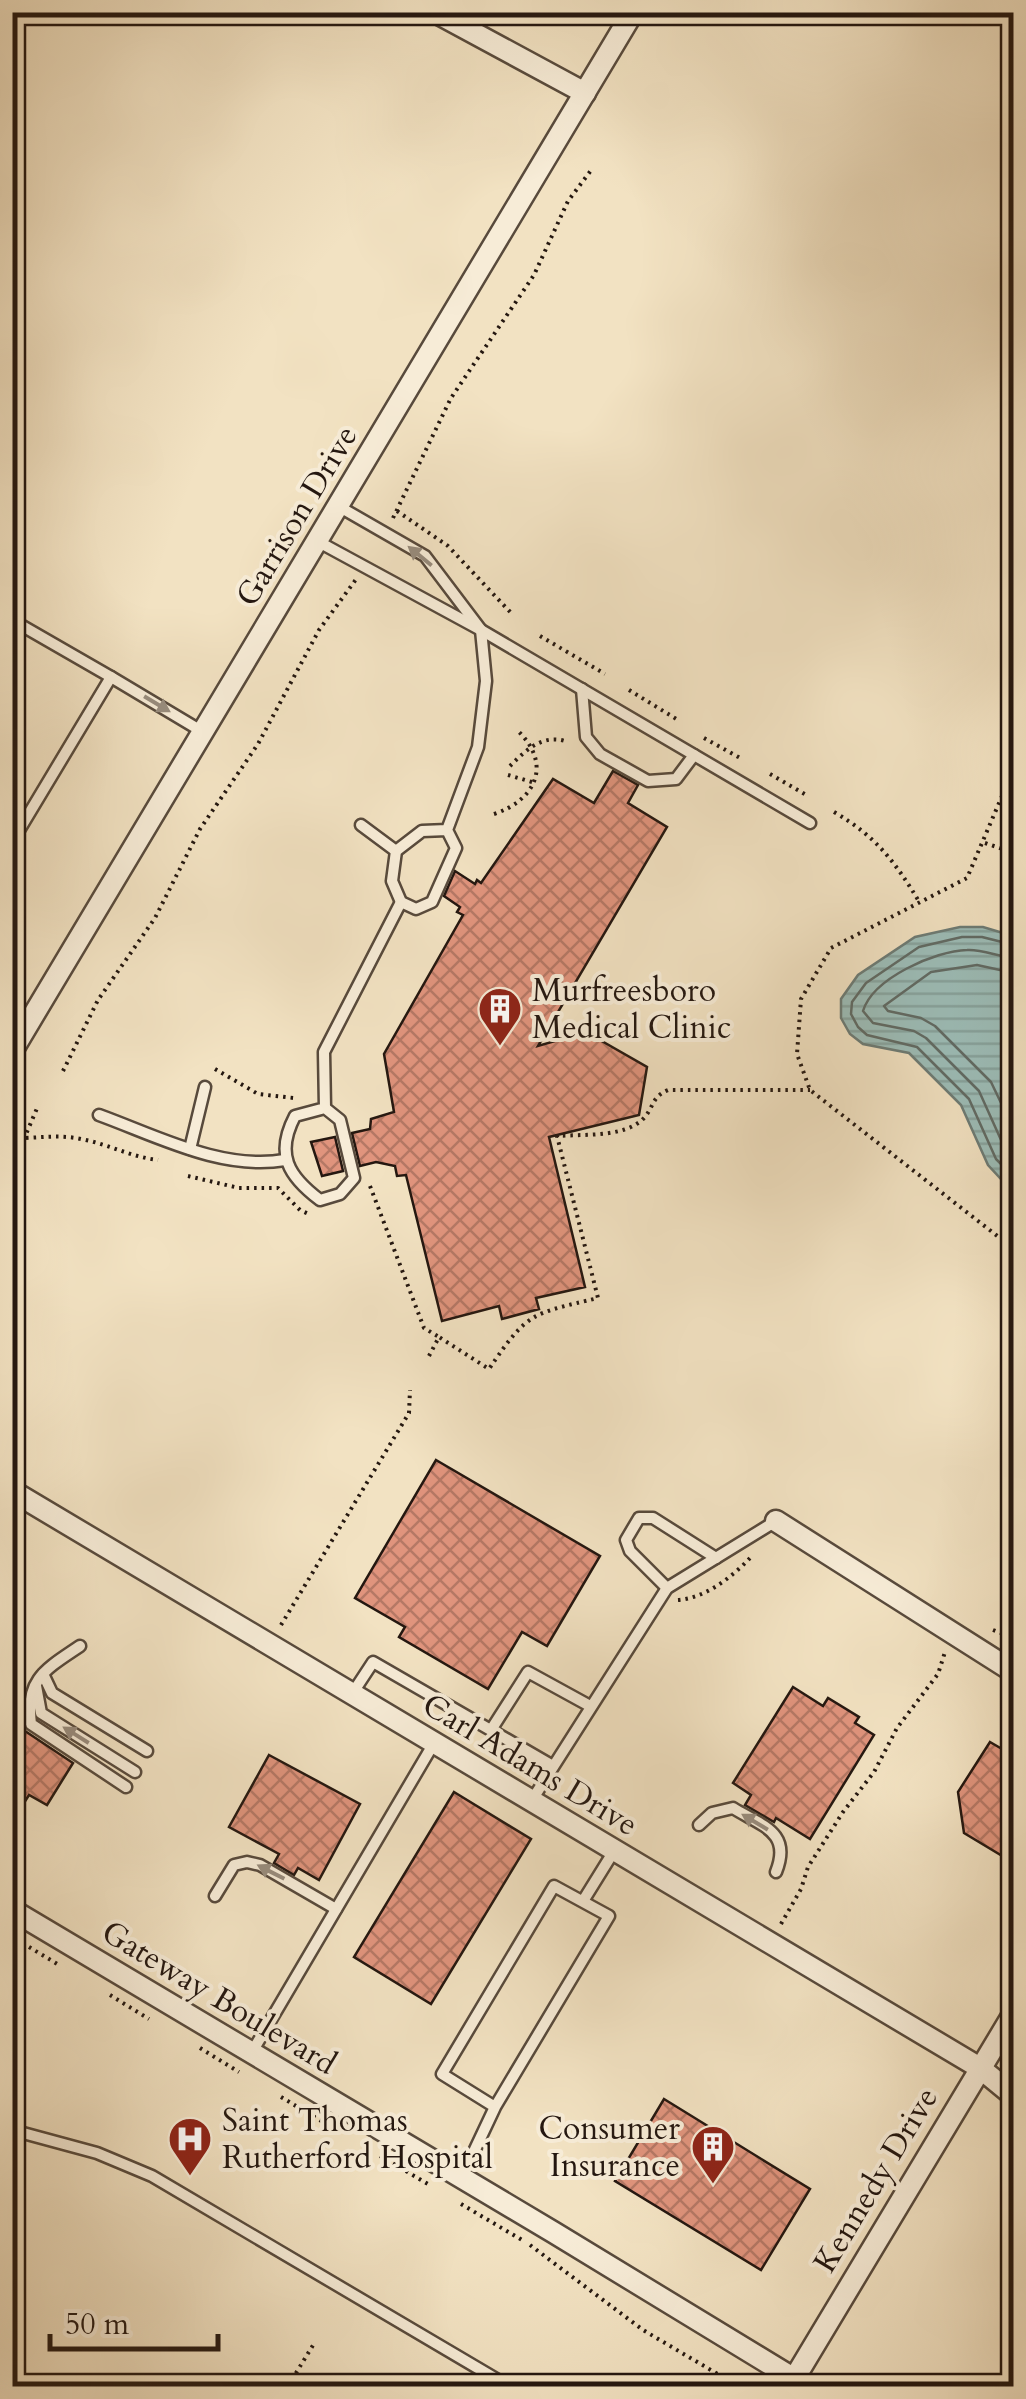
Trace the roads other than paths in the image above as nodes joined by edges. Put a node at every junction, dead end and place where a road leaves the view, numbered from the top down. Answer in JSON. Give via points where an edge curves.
{"nodes":[{"id":1,"x":435,"y":12,"type":"edge"},
{"id":2,"x":633,"y":12,"type":"edge"},
{"id":3,"x":585,"y":93,"type":"junction"},
{"id":4,"x":338,"y":506,"type":"junction"},
{"id":5,"x":317,"y":541,"type":"junction"},
{"id":6,"x":12,"y":620,"type":"edge"},
{"id":7,"x":481,"y":630,"type":"junction"},
{"id":8,"x":111,"y":676,"type":"junction"},
{"id":9,"x":582,"y":689,"type":"junction"},
{"id":10,"x":203,"y":732,"type":"junction"},
{"id":11,"x":694,"y":755,"type":"junction"},
{"id":12,"x":810,"y":823,"type":"dead end"},
{"id":13,"x":361,"y":825,"type":"dead end"},
{"id":14,"x":447,"y":830,"type":"junction"},
{"id":15,"x":12,"y":842,"type":"edge"},
{"id":16,"x":396,"y":851,"type":"junction"},
{"id":17,"x":401,"y":902,"type":"junction"},
{"id":18,"x":14,"y":1044,"type":"edge"},
{"id":19,"x":204,"y":1087,"type":"dead end"},
{"id":20,"x":325,"y":1108,"type":"junction"},
{"id":21,"x":99,"y":1114,"type":"dead end"},
{"id":22,"x":190,"y":1149,"type":"junction"},
{"id":23,"x":285,"y":1160,"type":"junction"},
{"id":24,"x":12,"y":1491,"type":"edge"},
{"id":25,"x":776,"y":1521,"type":"joint"},
{"id":26,"x":716,"y":1558,"type":"junction"},
{"id":27,"x":669,"y":1593,"type":"junction"},
{"id":28,"x":80,"y":1646,"type":"dead end"},
{"id":29,"x":1014,"y":1672,"type":"edge"},
{"id":30,"x":42,"y":1674,"type":"junction"},
{"id":31,"x":36,"y":1686,"type":"junction"},
{"id":32,"x":352,"y":1694,"type":"junction"},
{"id":33,"x":590,"y":1706,"type":"junction"},
{"id":34,"x":491,"y":1730,"type":"junction"},
{"id":35,"x":434,"y":1743,"type":"junction"},
{"id":36,"x":147,"y":1751,"type":"dead end"},
{"id":37,"x":553,"y":1766,"type":"junction"},
{"id":38,"x":135,"y":1772,"type":"dead end"},
{"id":39,"x":126,"y":1787,"type":"dead end"},
{"id":40,"x":532,"y":1801,"type":"junction"},
{"id":41,"x":699,"y":1825,"type":"dead end"},
{"id":42,"x":614,"y":1850,"type":"junction"},
{"id":43,"x":776,"y":1872,"type":"dead end"},
{"id":44,"x":216,"y":1896,"type":"dead end"},
{"id":45,"x":583,"y":1901,"type":"junction"},
{"id":46,"x":336,"y":1909,"type":"junction"},
{"id":47,"x":12,"y":1910,"type":"edge"},
{"id":48,"x":1014,"y":2013,"type":"edge"},
{"id":49,"x":252,"y":2052,"type":"junction"},
{"id":50,"x":980,"y":2068,"type":"junction"},
{"id":51,"x":1014,"y":2096,"type":"edge"},
{"id":52,"x":495,"y":2107,"type":"junction"},
{"id":53,"x":12,"y":2130,"type":"edge"},
{"id":54,"x":462,"y":2177,"type":"junction"},
{"id":55,"x":796,"y":2384,"type":"edge"},
{"id":56,"x":508,"y":2386,"type":"edge"}],
"edges":[{"from":1,"to":3,"type":"street"},
{"from":2,"to":3,"type":"street","name":"Garrison Drive"},
{"from":3,"to":4,"type":"street","name":"Garrison Drive"},
{"from":4,"to":5,"type":"street","name":"Garrison Drive"},
{"from":7,"to":4,"type":"lane","one_way":true,"via":[[425,556]]},
{"from":5,"to":7,"type":"lane"},
{"from":5,"to":10,"type":"street","name":"Garrison Drive"},
{"from":6,"to":8,"type":"lane"},
{"from":7,"to":9,"type":"lane"},
{"from":7,"to":14,"type":"lane","via":[[486,681],[478,747]]},
{"from":8,"to":10,"type":"lane","one_way":true},
{"from":8,"to":15,"type":"lane"},
{"from":9,"to":11,"type":"lane"},
{"from":9,"to":11,"type":"lane","via":[[586,737],[600,754],[648,781],[676,779]]},
{"from":10,"to":18,"type":"street","name":"Garrison Drive"},
{"from":11,"to":12,"type":"lane"},
{"from":13,"to":16,"type":"lane"},
{"from":14,"to":16,"type":"lane","via":[[422,831]]},
{"from":14,"to":17,"type":"lane","via":[[456,848],[432,902],[416,909]]},
{"from":16,"to":17,"type":"lane","via":[[392,882]]},
{"from":17,"to":20,"type":"lane","via":[[324,1052]]},
{"from":19,"to":22,"type":"lane"},
{"from":20,"to":23,"type":"lane","via":[[295,1116]]},
{"from":20,"to":23,"type":"lane","via":[[340,1120],[354,1178],[340,1194],[320,1200]]},
{"from":21,"to":22,"type":"lane"},
{"from":22,"to":23,"type":"lane","via":[[264,1164]]},
{"from":24,"to":32,"type":"street","name":"Carl Adams Drive"},
{"from":25,"to":26,"type":"lane"},
{"from":25,"to":29,"type":"street"},
{"from":26,"to":27,"type":"lane"},
{"from":26,"to":27,"type":"lane","via":[[653,1518],[639,1518],[626,1540],[630,1551]]},
{"from":27,"to":33,"type":"lane"},
{"from":28,"to":30,"type":"lane"},
{"from":30,"to":31,"type":"lane"},
{"from":30,"to":36,"type":"lane","via":[[52,1692]]},
{"from":38,"to":31,"type":"lane","one_way":true,"via":[[41,1713]]},
{"from":31,"to":39,"type":"lane","via":[[28,1700],[32,1724]]},
{"from":32,"to":34,"type":"lane","via":[[373,1662]]},
{"from":32,"to":35,"type":"street","name":"Carl Adams Drive"},
{"from":33,"to":34,"type":"lane","via":[[528,1672]]},
{"from":33,"to":37,"type":"lane"},
{"from":34,"to":37,"type":"lane"},
{"from":35,"to":40,"type":"street","name":"Carl Adams Drive"},
{"from":35,"to":46,"type":"lane"},
{"from":37,"to":40,"type":"lane"},
{"from":40,"to":42,"type":"street","name":"Carl Adams Drive"},
{"from":43,"to":41,"type":"lane","one_way":true,"via":[[780,1842],[733,1808]]},
{"from":42,"to":45,"type":"lane"},
{"from":42,"to":50,"type":"street","name":"Carl Adams Drive"},
{"from":46,"to":44,"type":"lane","one_way":true,"via":[[247,1862],[234,1865]]},
{"from":45,"to":52,"type":"lane","via":[[609,1916]]},
{"from":45,"to":52,"type":"lane","via":[[554,1886],[442,2074]]},
{"from":46,"to":49,"type":"lane"},
{"from":47,"to":49,"type":"street","name":"Gateway Boulevard"},
{"from":48,"to":50,"type":"street","name":"Kennedy Drive"},
{"from":49,"to":54,"type":"street","name":"Gateway Boulevard"},
{"from":50,"to":51,"type":"street","name":"Carl Adams Drive"},
{"from":50,"to":55,"type":"street","name":"Kennedy Drive"},
{"from":52,"to":54,"type":"lane"},
{"from":53,"to":56,"type":"lane","via":[[152,2176]]},
{"from":54,"to":55,"type":"street","name":"Gateway Boulevard"}]}
